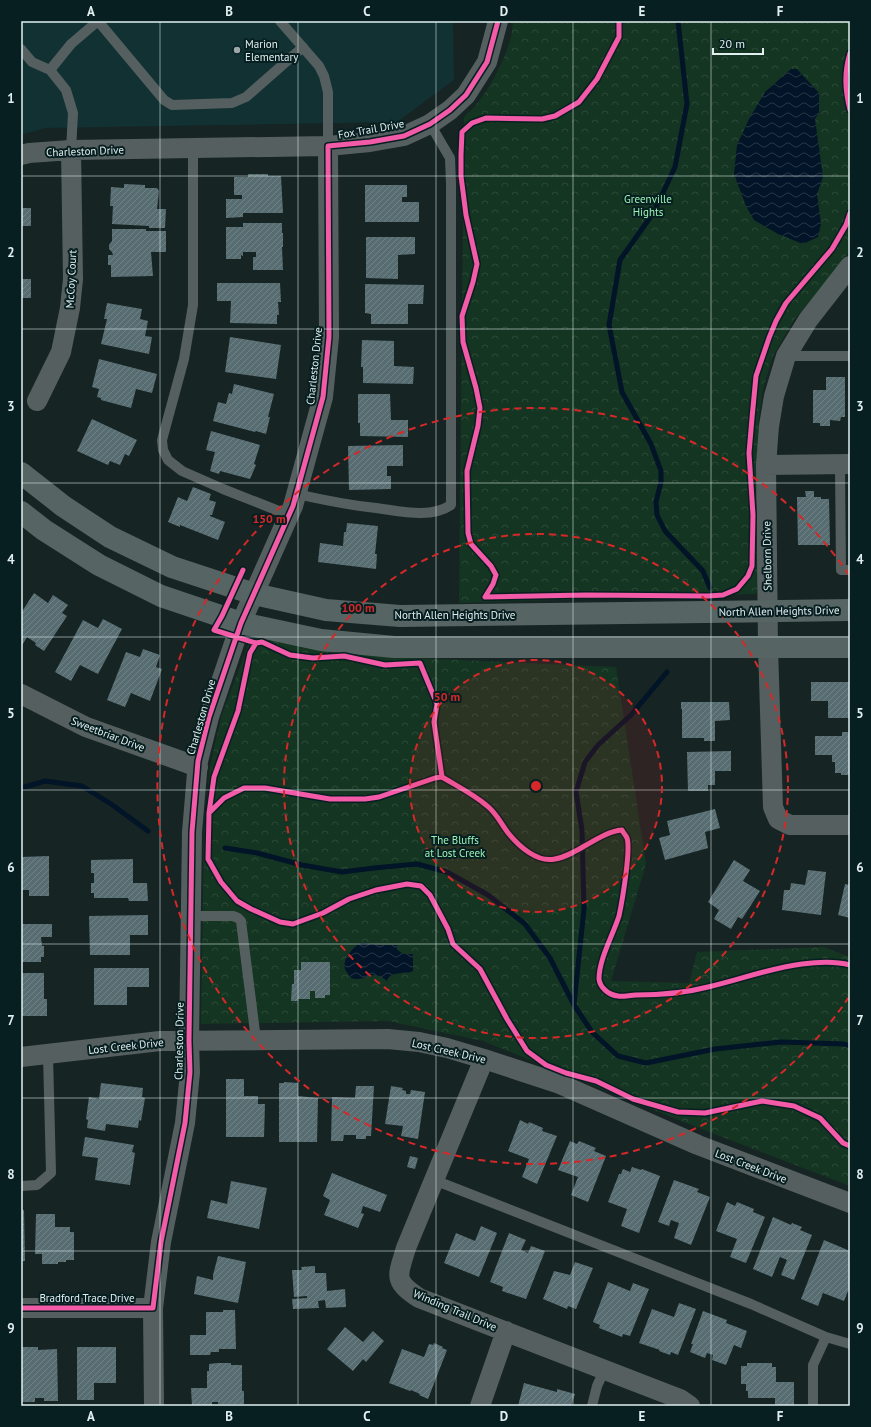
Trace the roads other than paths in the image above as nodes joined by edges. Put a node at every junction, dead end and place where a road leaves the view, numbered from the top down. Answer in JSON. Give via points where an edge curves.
{"nodes":[{"id":1,"x":98,"y":21,"type":"edge"},
{"id":2,"x":280,"y":21,"type":"edge"},
{"id":3,"x":498,"y":21,"type":"edge"},
{"id":4,"x":303,"y":48,"type":"junction"},
{"id":5,"x":23,"y":56,"type":"edge"},
{"id":6,"x":50,"y":70,"type":"junction"},
{"id":7,"x":430,"y":124,"type":"junction"},
{"id":8,"x":328,"y":146,"type":"junction"},
{"id":9,"x":193,"y":149,"type":"junction"},
{"id":10,"x":71,"y":150,"type":"junction"},
{"id":11,"x":21,"y":155,"type":"edge"},
{"id":12,"x":850,"y":266,"type":"edge"},
{"id":13,"x":786,"y":356,"type":"junction"},
{"id":14,"x":850,"y":356,"type":"edge"},
{"id":15,"x":37,"y":401,"type":"dead end"},
{"id":16,"x":845,"y":464,"type":"edge"},
{"id":17,"x":766,"y":465,"type":"junction"},
{"id":18,"x":21,"y":473,"type":"edge"},
{"id":19,"x":297,"y":494,"type":"junction"},
{"id":20,"x":21,"y":512,"type":"edge"},
{"id":21,"x":289,"y":515,"type":"junction"},
{"id":22,"x":850,"y":570,"type":"edge"},
{"id":23,"x":254,"y":594,"type":"junction"},
{"id":24,"x":850,"y":610,"type":"edge"},
{"id":25,"x":768,"y":612,"type":"junction"},
{"id":26,"x":241,"y":623,"type":"junction"},
{"id":27,"x":768,"y":647,"type":"junction"},
{"id":28,"x":850,"y":647,"type":"edge"},
{"id":29,"x":21,"y":694,"type":"edge"},
{"id":30,"x":198,"y":767,"type":"junction"},
{"id":31,"x":850,"y":825,"type":"edge"},
{"id":32,"x":191,"y":916,"type":"junction"},
{"id":33,"x":256,"y":1040,"type":"junction"},
{"id":34,"x":189,"y":1041,"type":"junction"},
{"id":35,"x":48,"y":1055,"type":"junction"},
{"id":36,"x":21,"y":1057,"type":"edge"},
{"id":37,"x":484,"y":1059,"type":"junction"},
{"id":38,"x":434,"y":1180,"type":"junction"},
{"id":39,"x":21,"y":1186,"type":"edge"},
{"id":40,"x":850,"y":1203,"type":"edge"},
{"id":41,"x":21,"y":1308,"type":"edge"},
{"id":42,"x":153,"y":1308,"type":"junction"},
{"id":43,"x":506,"y":1331,"type":"junction"},
{"id":44,"x":826,"y":1337,"type":"junction"},
{"id":45,"x":850,"y":1344,"type":"edge"},
{"id":46,"x":605,"y":1369,"type":"junction"},
{"id":47,"x":154,"y":1406,"type":"edge"},
{"id":48,"x":480,"y":1406,"type":"edge"},
{"id":49,"x":592,"y":1406,"type":"edge"},
{"id":50,"x":690,"y":1406,"type":"edge"},
{"id":51,"x":813,"y":1406,"type":"edge"}],
"edges":[{"from":1,"to":4,"type":"lane","via":[[164,100],[172,105],[232,103],[246,97]]},
{"from":1,"to":6,"type":"lane","via":[[71,44]]},
{"from":2,"to":4,"type":"lane"},
{"from":3,"to":7,"type":"street","name":"Fox Trail Drive","via":[[487,62],[466,96]]},
{"from":4,"to":8,"type":"lane","via":[[324,76],[328,92]]},
{"from":5,"to":6,"type":"lane"},
{"from":6,"to":10,"type":"lane","via":[[66,90],[73,113]]},
{"from":7,"to":8,"type":"street","name":"Fox Trail Drive","via":[[404,136]]},
{"from":7,"to":19,"type":"lane","via":[[450,158],[451,505],[432,512],[413,513]]},
{"from":8,"to":9,"type":"street","name":"Charleston Drive"},
{"from":8,"to":19,"type":"street","name":"Charleston Drive","via":[[329,337],[323,397]]},
{"from":9,"to":10,"type":"street","name":"Charleston Drive"},
{"from":9,"to":21,"type":"lane","via":[[192,305],[184,360],[162,440],[163,450],[168,460],[182,471]]},
{"from":10,"to":11,"type":"street","name":"Charleston Drive"},
{"from":10,"to":15,"type":"street","name":"McCoy Court","via":[[73,279],[70,308],[60,352]]},
{"from":12,"to":13,"type":"street","name":"Shelborn Drive","via":[[808,320]]},
{"from":13,"to":14,"type":"lane"},
{"from":13,"to":17,"type":"street","name":"Shelborn Drive","via":[[773,404]]},
{"from":16,"to":17,"type":"street"},
{"from":16,"to":22,"type":"lane","via":[[841,570]]},
{"from":17,"to":25,"type":"street","name":"Shelborn Drive"},
{"from":18,"to":23,"type":"main road","name":"North Allen Heights Drive","via":[[63,506],[110,537],[172,567]]},
{"from":19,"to":21,"type":"street","name":"Charleston Drive"},
{"from":20,"to":26,"type":"main road","via":[[44,530],[104,568],[161,596]]},
{"from":21,"to":23,"type":"street","name":"Charleston Drive"},
{"from":23,"to":25,"type":"main road","name":"North Allen Heights Drive","via":[[326,610],[400,616]]},
{"from":23,"to":26,"type":"street","name":"Charleston Drive"},
{"from":24,"to":25,"type":"main road","name":"North Allen Heights Drive"},
{"from":25,"to":27,"type":"street","name":"Shelborn Drive"},
{"from":26,"to":27,"type":"main road","via":[[321,640],[394,647]]},
{"from":26,"to":30,"type":"street","name":"Charleston Drive","via":[[209,717]]},
{"from":27,"to":28,"type":"main road"},
{"from":27,"to":31,"type":"street","name":"Shelborn Drive","via":[[775,814],[778,819],[790,825]]},
{"from":29,"to":30,"type":"street","name":"Sweetbriar Drive","via":[[86,727]]},
{"from":30,"to":32,"type":"street","name":"Charleston Drive","via":[[192,832]]},
{"from":32,"to":33,"type":"lane","via":[[233,916],[241,921]]},
{"from":32,"to":34,"type":"street","name":"Charleston Drive"},
{"from":33,"to":34,"type":"street","name":"Lost Creek Drive"},
{"from":33,"to":37,"type":"street","name":"Lost Creek Drive","via":[[388,1039],[419,1042]]},
{"from":34,"to":35,"type":"street","name":"Lost Creek Drive","via":[[160,1041]]},
{"from":34,"to":42,"type":"street","name":"Charleston Drive","via":[[190,1072],[185,1123],[161,1242]]},
{"from":35,"to":36,"type":"street","name":"Lost Creek Drive"},
{"from":35,"to":39,"type":"lane","via":[[51,1174],[37,1186]]},
{"from":37,"to":38,"type":"street","name":"Winding Trail Drive"},
{"from":37,"to":40,"type":"street","name":"Lost Creek Drive","via":[[560,1084],[698,1146]]},
{"from":38,"to":43,"type":"street","name":"Winding Trail Drive","via":[[406,1248],[399,1273],[400,1283],[419,1298]]},
{"from":38,"to":44,"type":"lane","via":[[751,1304]]},
{"from":41,"to":42,"type":"street","name":"Bradford Trace Drive"},
{"from":42,"to":47,"type":"street","name":"Charleston Drive"},
{"from":43,"to":46,"type":"street","name":"Winding Trail Drive"},
{"from":43,"to":48,"type":"street"},
{"from":44,"to":45,"type":"lane"},
{"from":44,"to":51,"type":"lane","via":[[813,1365]]},
{"from":46,"to":49,"type":"lane","via":[[596,1386]]},
{"from":46,"to":50,"type":"street","name":"Winding Trail Drive","via":[[680,1398]]}]}
